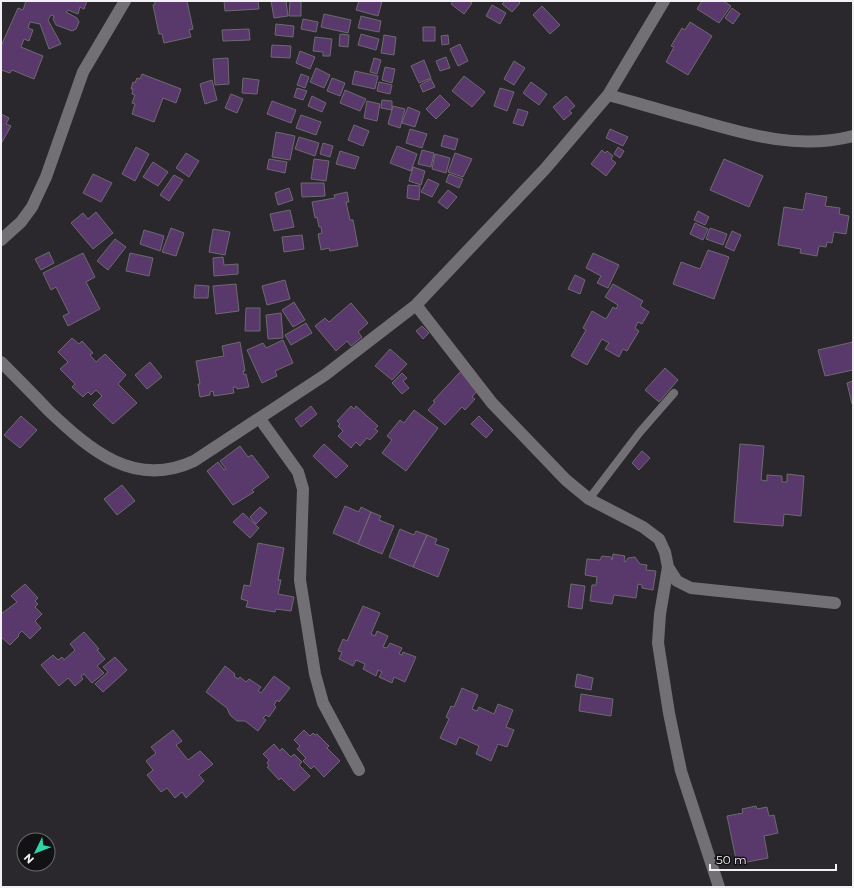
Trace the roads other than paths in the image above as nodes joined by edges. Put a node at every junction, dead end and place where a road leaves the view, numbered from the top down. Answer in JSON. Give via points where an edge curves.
{"nodes":[{"id":1,"x":125,"y":1,"type":"edge"},
{"id":2,"x":664,"y":1,"type":"edge"},
{"id":3,"x":608,"y":95,"type":"junction"},
{"id":4,"x":853,"y":136,"type":"edge"},
{"id":5,"x":1,"y":240,"type":"edge"},
{"id":6,"x":416,"y":305,"type":"junction"},
{"id":7,"x":1,"y":362,"type":"edge"},
{"id":8,"x":674,"y":393,"type":"dead end"},
{"id":9,"x":260,"y":419,"type":"junction"},
{"id":10,"x":589,"y":499,"type":"junction"},
{"id":11,"x":668,"y":568,"type":"junction"},
{"id":12,"x":835,"y":603,"type":"dead end"},
{"id":13,"x":359,"y":770,"type":"dead end"},
{"id":14,"x":719,"y":887,"type":"edge"}],
"edges":[{"from":1,"to":5,"type":"street","via":[[83,72],[46,178],[32,206],[21,222]]},
{"from":2,"to":3,"type":"street"},
{"from":3,"to":4,"type":"street","via":[[758,137],[830,142]]},
{"from":3,"to":6,"type":"street","via":[[545,169]]},
{"from":6,"to":9,"type":"street","via":[[325,375]]},
{"from":6,"to":10,"type":"street","via":[[492,403],[566,480]]},
{"from":7,"to":9,"type":"street","via":[[80,440],[104,456],[135,469],[165,471],[181,467]]},
{"from":8,"to":10,"type":"lane","via":[[640,432]]},
{"from":9,"to":13,"type":"street","via":[[289,457],[300,478],[303,489],[300,580],[315,674],[323,703]]},
{"from":10,"to":11,"type":"street","via":[[643,527],[659,539]]},
{"from":11,"to":12,"type":"street","via":[[678,580],[690,588]]},
{"from":11,"to":14,"type":"street","via":[[658,643],[669,713],[681,771]]}]}
